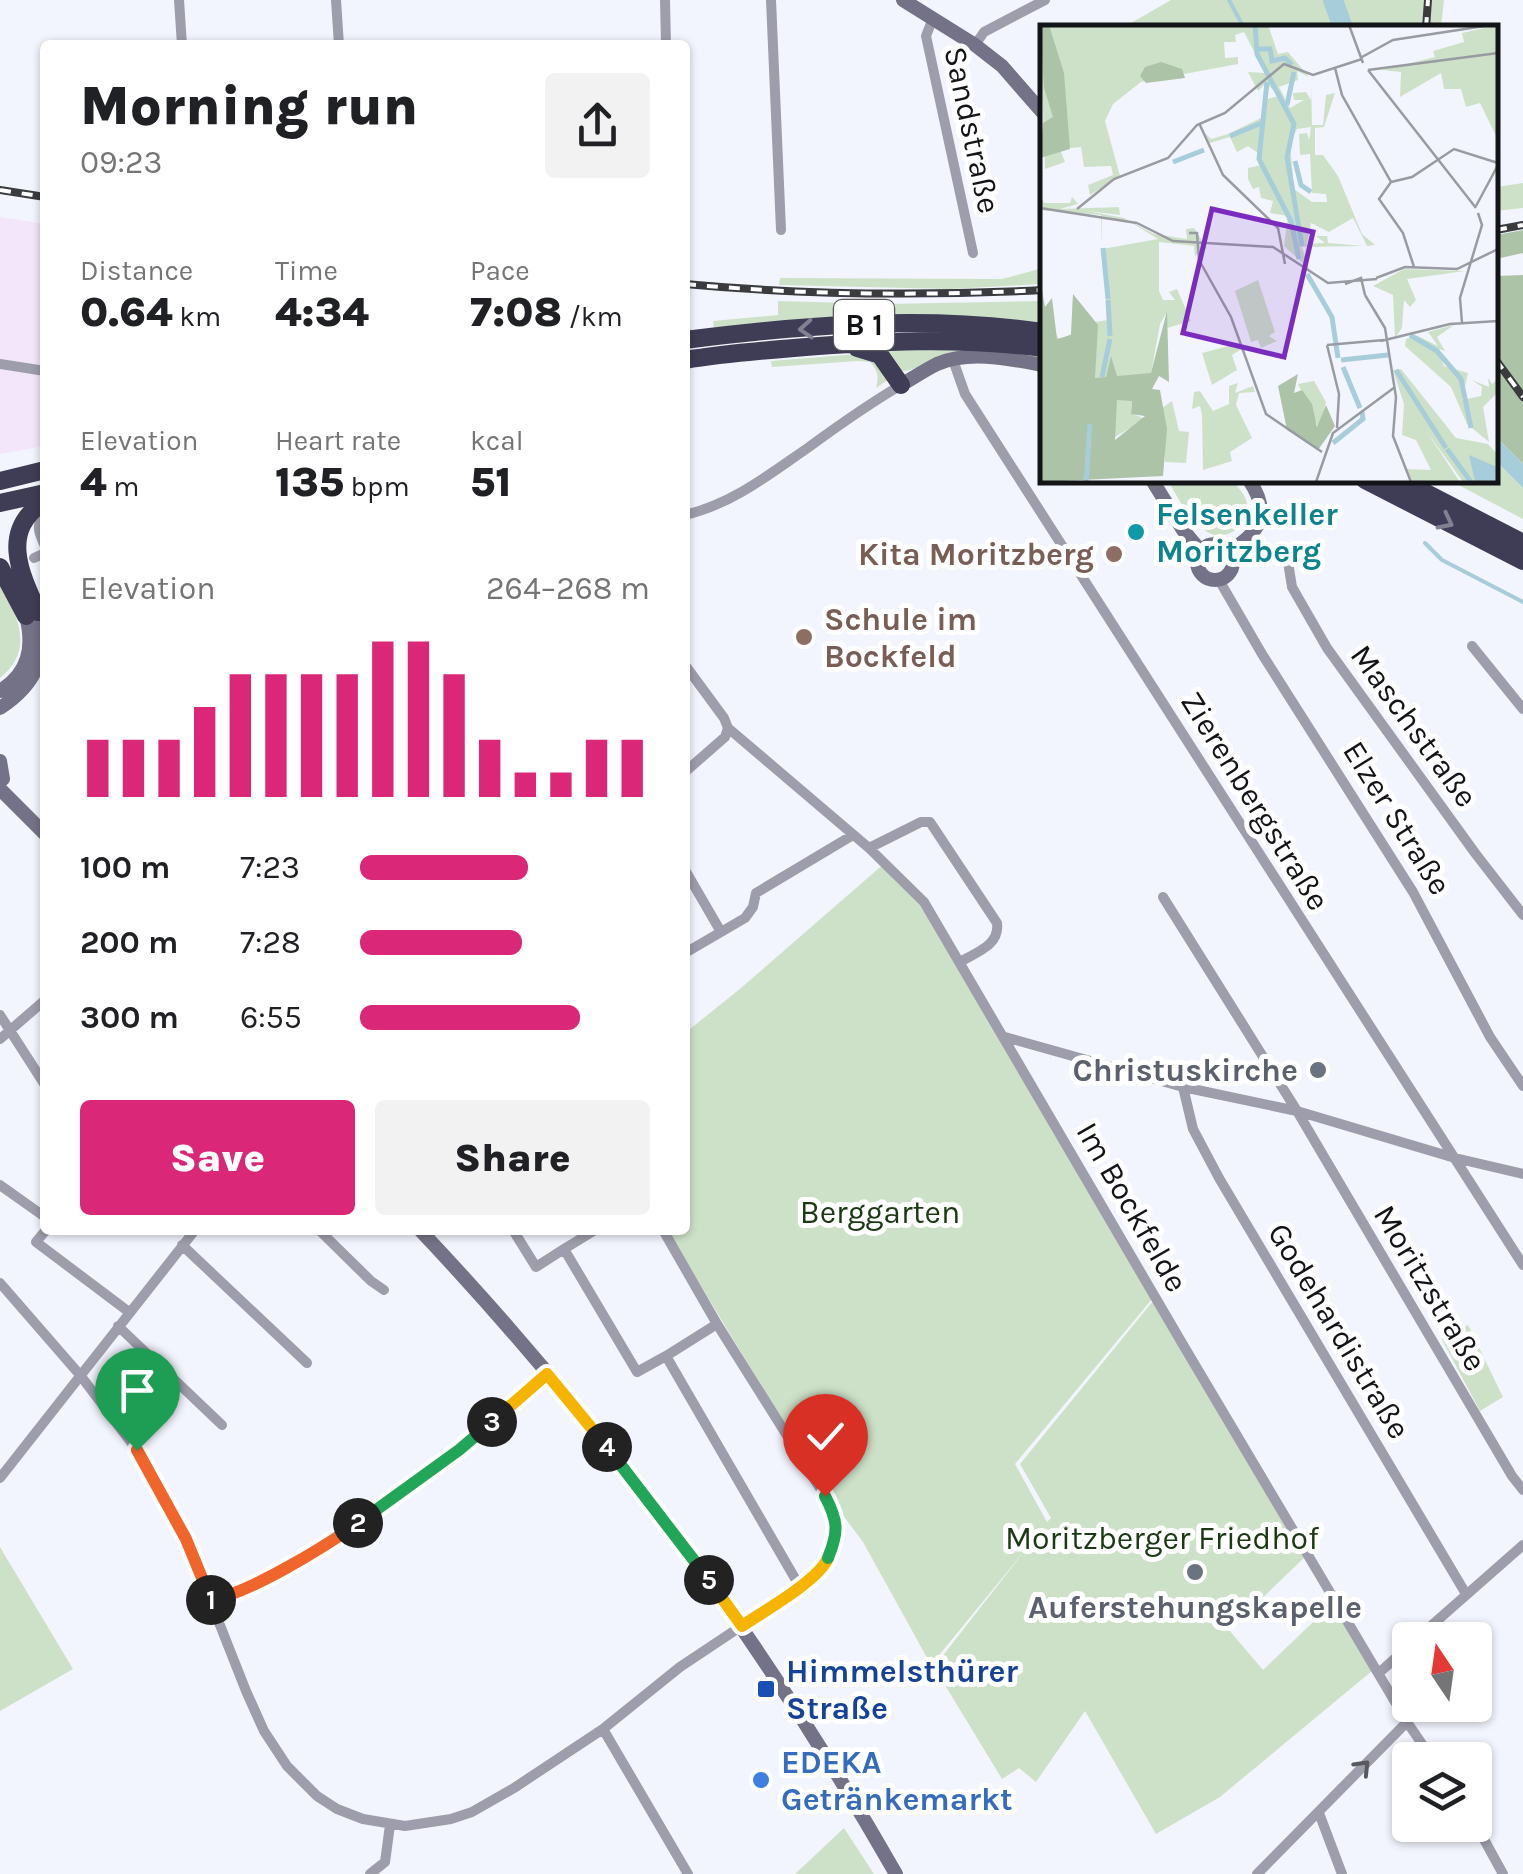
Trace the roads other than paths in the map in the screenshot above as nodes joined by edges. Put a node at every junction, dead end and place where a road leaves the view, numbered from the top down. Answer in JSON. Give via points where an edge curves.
{"nodes":[{"id":1,"x":179,"y":0,"type":"edge"},
{"id":2,"x":336,"y":0,"type":"edge"},
{"id":3,"x":664,"y":0,"type":"edge"},
{"id":4,"x":770,"y":0,"type":"edge"},
{"id":5,"x":902,"y":0,"type":"edge"},
{"id":6,"x":1045,"y":0,"type":"edge"},
{"id":7,"x":934,"y":18,"type":"junction"},
{"id":8,"x":182,"y":40,"type":"edge"},
{"id":9,"x":338,"y":40,"type":"edge"},
{"id":10,"x":666,"y":40,"type":"edge"},
{"id":11,"x":975,"y":44,"type":"junction"},
{"id":12,"x":1040,"y":110,"type":"edge"},
{"id":13,"x":781,"y":230,"type":"dead end"},
{"id":14,"x":973,"y":254,"type":"dead end"},
{"id":15,"x":1040,"y":332,"type":"edge"},
{"id":16,"x":690,"y":339,"type":"edge"},
{"id":17,"x":837,"y":344,"type":"junction"},
{"id":18,"x":1040,"y":348,"type":"edge"},
{"id":19,"x":690,"y":359,"type":"edge"},
{"id":20,"x":953,"y":360,"type":"junction"},
{"id":21,"x":0,"y":364,"type":"edge"},
{"id":22,"x":1040,"y":365,"type":"edge"},
{"id":23,"x":40,"y":371,"type":"edge"},
{"id":24,"x":901,"y":385,"type":"junction"},
{"id":25,"x":40,"y":471,"type":"edge"},
{"id":26,"x":0,"y":481,"type":"edge"},
{"id":27,"x":1153,"y":482,"type":"edge"},
{"id":28,"x":1250,"y":482,"type":"edge"},
{"id":29,"x":1368,"y":482,"type":"edge"},
{"id":30,"x":1405,"y":482,"type":"edge"},
{"id":31,"x":40,"y":493,"type":"edge"},
{"id":32,"x":0,"y":503,"type":"edge"},
{"id":33,"x":40,"y":504,"type":"edge"},
{"id":34,"x":690,"y":513,"type":"edge"},
{"id":35,"x":1523,"y":543,"type":"edge"},
{"id":36,"x":1200,"y":550,"type":"junction"},
{"id":37,"x":1230,"y":551,"type":"junction"},
{"id":38,"x":1287,"y":556,"type":"dead end"},
{"id":39,"x":1523,"y":562,"type":"edge"},
{"id":40,"x":0,"y":567,"type":"edge"},
{"id":41,"x":1219,"y":580,"type":"junction"},
{"id":42,"x":36,"y":613,"type":"edge"},
{"id":43,"x":1472,"y":646,"type":"dead end"},
{"id":44,"x":690,"y":672,"type":"edge"},
{"id":45,"x":2,"y":704,"type":"edge"},
{"id":46,"x":1523,"y":709,"type":"edge"},
{"id":47,"x":728,"y":728,"type":"junction"},
{"id":48,"x":0,"y":761,"type":"edge"},
{"id":49,"x":690,"y":768,"type":"edge"},
{"id":50,"x":1,"y":781,"type":"edge"},
{"id":51,"x":40,"y":829,"type":"edge"},
{"id":52,"x":853,"y":835,"type":"junction"},
{"id":53,"x":869,"y":848,"type":"junction"},
{"id":54,"x":690,"y":879,"type":"edge"},
{"id":55,"x":1164,"y":897,"type":"dead end"},
{"id":56,"x":1523,"y":915,"type":"edge"},
{"id":57,"x":721,"y":932,"type":"junction"},
{"id":58,"x":690,"y":949,"type":"edge"},
{"id":59,"x":960,"y":962,"type":"junction"},
{"id":60,"x":40,"y":1004,"type":"edge"},
{"id":61,"x":0,"y":1015,"type":"edge"},
{"id":62,"x":11,"y":1030,"type":"junction"},
{"id":63,"x":1005,"y":1037,"type":"junction"},
{"id":64,"x":0,"y":1039,"type":"edge"},
{"id":65,"x":40,"y":1076,"type":"edge"},
{"id":66,"x":1523,"y":1086,"type":"edge"},
{"id":67,"x":1183,"y":1087,"type":"junction"},
{"id":68,"x":1297,"y":1111,"type":"junction"},
{"id":69,"x":1455,"y":1158,"type":"junction"},
{"id":70,"x":1523,"y":1174,"type":"edge"},
{"id":71,"x":0,"y":1184,"type":"edge"},
{"id":72,"x":40,"y":1212,"type":"edge"},
{"id":73,"x":42,"y":1235,"type":"edge"},
{"id":74,"x":191,"y":1235,"type":"edge"},
{"id":75,"x":323,"y":1235,"type":"edge"},
{"id":76,"x":425,"y":1235,"type":"edge"},
{"id":77,"x":516,"y":1235,"type":"edge"},
{"id":78,"x":587,"y":1235,"type":"edge"},
{"id":79,"x":667,"y":1235,"type":"edge"},
{"id":80,"x":182,"y":1246,"type":"junction"},
{"id":81,"x":564,"y":1248,"type":"junction"},
{"id":82,"x":1523,"y":1266,"type":"edge"},
{"id":83,"x":0,"y":1284,"type":"edge"},
{"id":84,"x":384,"y":1290,"type":"dead end"},
{"id":85,"x":129,"y":1312,"type":"junction"},
{"id":86,"x":718,"y":1324,"type":"junction"},
{"id":87,"x":118,"y":1326,"type":"junction"},
{"id":88,"x":666,"y":1356,"type":"junction"},
{"id":89,"x":306,"y":1363,"type":"dead end"},
{"id":90,"x":547,"y":1374,"type":"junction"},
{"id":91,"x":80,"y":1375,"type":"junction"},
{"id":92,"x":222,"y":1426,"type":"dead end"},
{"id":93,"x":0,"y":1456,"type":"edge"},
{"id":94,"x":8,"y":1468,"type":"junction"},
{"id":95,"x":0,"y":1478,"type":"edge"},
{"id":96,"x":1523,"y":1490,"type":"edge"},
{"id":97,"x":1523,"y":1545,"type":"edge"},
{"id":98,"x":800,"y":1587,"type":"junction"},
{"id":99,"x":1466,"y":1594,"type":"junction"},
{"id":100,"x":212,"y":1601,"type":"junction"},
{"id":101,"x":1435,"y":1622,"type":"edge"},
{"id":102,"x":742,"y":1626,"type":"junction"},
{"id":103,"x":1392,"y":1661,"type":"edge"},
{"id":104,"x":1380,"y":1672,"type":"junction"},
{"id":105,"x":1392,"y":1694,"type":"edge"},
{"id":106,"x":1407,"y":1722,"type":"joint"},
{"id":107,"x":603,"y":1729,"type":"junction"},
{"id":108,"x":1421,"y":1742,"type":"edge"},
{"id":109,"x":1320,"y":1812,"type":"junction"},
{"id":110,"x":390,"y":1825,"type":"junction"},
{"id":111,"x":1486,"y":1842,"type":"edge"},
{"id":112,"x":384,"y":1871,"type":"edge"},
{"id":113,"x":370,"y":1874,"type":"edge"},
{"id":114,"x":688,"y":1874,"type":"edge"},
{"id":115,"x":896,"y":1874,"type":"edge"},
{"id":116,"x":1257,"y":1874,"type":"edge"},
{"id":117,"x":1342,"y":1874,"type":"edge"},
{"id":118,"x":1504,"y":1874,"type":"edge"}],
"edges":[{"from":1,"to":8,"type":"street"},
{"from":2,"to":9,"type":"street"},
{"from":3,"to":10,"type":"street"},
{"from":4,"to":13,"type":"street"},
{"from":5,"to":7,"type":"street"},
{"from":6,"to":11,"type":"street","via":[[984,32]]},
{"from":7,"to":11,"type":"street"},
{"from":7,"to":14,"type":"street","name":"Sandstraße","via":[[926,36]]},
{"from":11,"to":12,"type":"street"},
{"from":15,"to":16,"type":"highway","number":"B 1","one_way":true,"via":[[896,324]]},
{"from":17,"to":18,"type":"highway","number":"B 1","via":[[952,340]]},
{"from":17,"to":19,"type":"highway","number":"B 1"},
{"from":17,"to":24,"type":"highway","via":[[880,355]]},
{"from":20,"to":22,"type":"street"},
{"from":20,"to":24,"type":"street"},
{"from":20,"to":69,"type":"street","name":"Zierenbergstraße","via":[[965,394]]},
{"from":21,"to":23,"type":"street"},
{"from":24,"to":34,"type":"street","via":[[746,490]]},
{"from":25,"to":26,"type":"highway"},
{"from":27,"to":36,"type":"street","name":"Elzer Straße"},
{"from":28,"to":37,"type":"street","via":[[1260,520]]},
{"from":29,"to":39,"type":"highway","one_way":true},
{"from":30,"to":35,"type":"highway"},
{"from":31,"to":32,"type":"highway"},
{"from":33,"to":42,"type":"highway","via":[[26,514],[14,541]]},
{"from":36,"to":37,"type":"street","via":[[1220,544]]},
{"from":36,"to":41,"type":"street","name":"Elzer Straße","via":[[1198,570]]},
{"from":37,"to":41,"type":"street","via":[[1232,568]]},
{"from":38,"to":56,"type":"street","name":"Maschstraße","via":[[1292,587],[1327,648]]},
{"from":40,"to":42,"type":"highway"},
{"from":41,"to":66,"type":"street","name":"Elzer Straße"},
{"from":42,"to":45,"type":"street","via":[[26,666]]},
{"from":43,"to":46,"type":"street"},
{"from":44,"to":47,"type":"street","name":"Im Bockfelde"},
{"from":47,"to":49,"type":"street"},
{"from":47,"to":52,"type":"street","name":"Im Bockfelde"},
{"from":48,"to":50,"type":"street"},
{"from":50,"to":51,"type":"street"},
{"from":52,"to":53,"type":"street","name":"Im Bockfelde"},
{"from":52,"to":57,"type":"street","via":[[756,893],[745,918]]},
{"from":53,"to":59,"type":"street","name":"Im Bockfelde","via":[[924,902]]},
{"from":53,"to":59,"type":"street","via":[[930,822],[998,932],[991,944]]},
{"from":54,"to":57,"type":"street"},
{"from":55,"to":68,"type":"street","name":"Moritzstraße"},
{"from":57,"to":58,"type":"street"},
{"from":59,"to":63,"type":"street","name":"Im Bockfelde"},
{"from":60,"to":62,"type":"street"},
{"from":61,"to":62,"type":"street"},
{"from":62,"to":64,"type":"street"},
{"from":62,"to":65,"type":"street"},
{"from":63,"to":67,"type":"street"},
{"from":63,"to":104,"type":"street","name":"Im Bockfelde"},
{"from":67,"to":68,"type":"street"},
{"from":67,"to":99,"type":"street","name":"Godehardistraße","via":[[1193,1129],[1219,1178]]},
{"from":68,"to":69,"type":"street"},
{"from":68,"to":96,"type":"street","name":"Moritzstraße"},
{"from":69,"to":70,"type":"street"},
{"from":69,"to":82,"type":"street","name":"Zierenbergstraße"},
{"from":71,"to":72,"type":"street"},
{"from":73,"to":85,"type":"street","via":[[36,1242]]},
{"from":74,"to":80,"type":"street"},
{"from":75,"to":84,"type":"street"},
{"from":76,"to":90,"type":"street"},
{"from":77,"to":81,"type":"street","via":[[536,1267]]},
{"from":78,"to":81,"type":"street"},
{"from":79,"to":86,"type":"street"},
{"from":80,"to":85,"type":"street"},
{"from":80,"to":89,"type":"street"},
{"from":81,"to":88,"type":"street","via":[[637,1372]]},
{"from":83,"to":91,"type":"street"},
{"from":85,"to":87,"type":"street"},
{"from":86,"to":88,"type":"street"},
{"from":86,"to":98,"type":"street","via":[[836,1518],[825,1567]]},
{"from":87,"to":91,"type":"street"},
{"from":87,"to":92,"type":"street"},
{"from":88,"to":98,"type":"street"},
{"from":90,"to":100,"type":"street","via":[[459,1450],[342,1535]]},
{"from":90,"to":102,"type":"street"},
{"from":91,"to":94,"type":"street"},
{"from":91,"to":100,"type":"street","via":[[137,1450]]},
{"from":93,"to":94,"type":"street"},
{"from":94,"to":95,"type":"street"},
{"from":97,"to":99,"type":"street"},
{"from":98,"to":102,"type":"street"},
{"from":99,"to":101,"type":"street"},
{"from":100,"to":110,"type":"street","via":[[246,1692],[286,1766],[338,1810]]},
{"from":102,"to":107,"type":"street"},
{"from":102,"to":115,"type":"street"},
{"from":103,"to":104,"type":"street"},
{"from":104,"to":105,"type":"street","name":"Im Bockfelde"},
{"from":106,"to":108,"type":"street","name":"Im Bockfelde"},
{"from":109,"to":106,"type":"street","one_way":true},
{"from":107,"to":110,"type":"street","via":[[472,1812]]},
{"from":107,"to":114,"type":"street"},
{"from":109,"to":116,"type":"street"},
{"from":109,"to":117,"type":"street"},
{"from":110,"to":112,"type":"street"},
{"from":111,"to":118,"type":"street"},
{"from":112,"to":113,"type":"street"}]}
